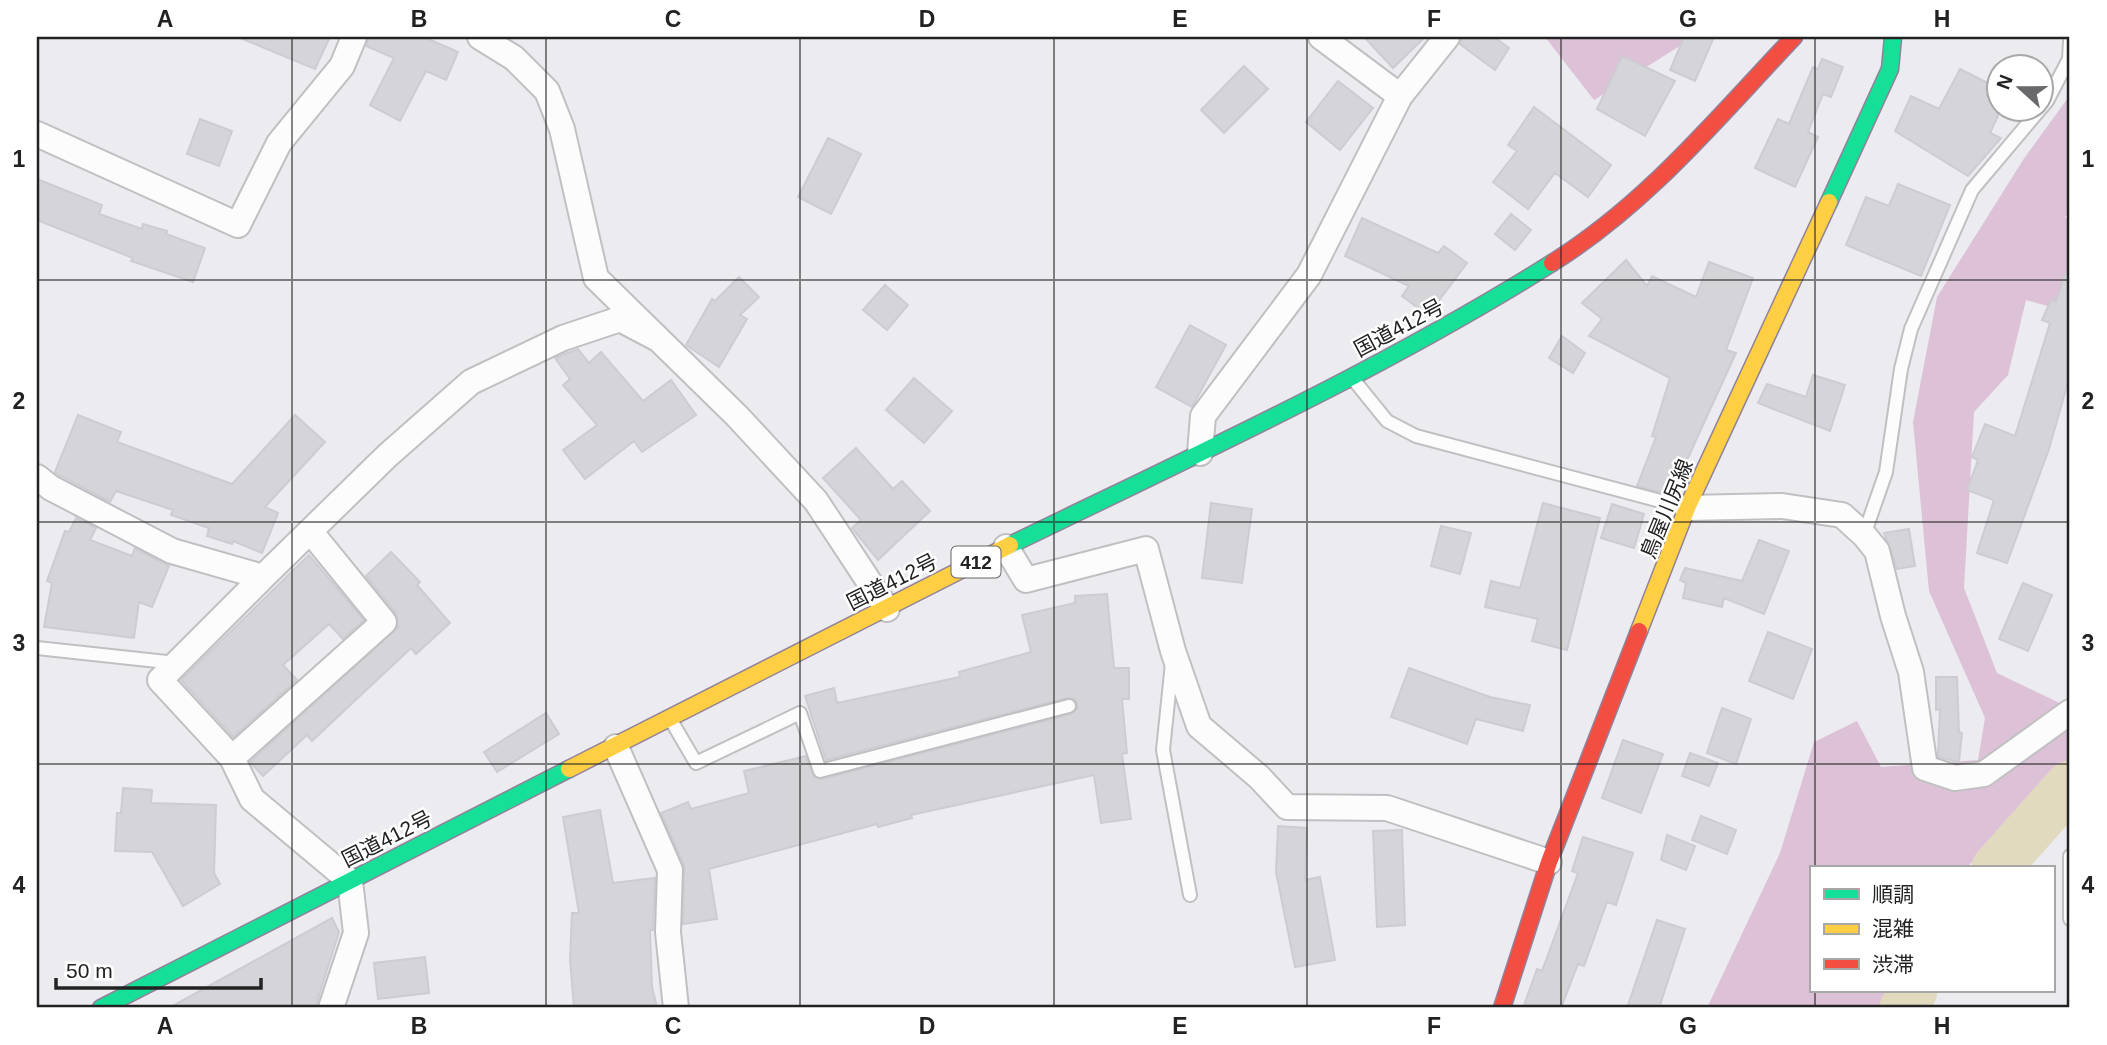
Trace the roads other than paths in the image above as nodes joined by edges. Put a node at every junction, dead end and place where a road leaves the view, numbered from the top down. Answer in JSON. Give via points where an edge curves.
{"nodes":[{"id":1,"x":354,"y":37,"type":"edge"},
{"id":2,"x":480,"y":37,"type":"edge"},
{"id":3,"x":1321,"y":37,"type":"edge"},
{"id":4,"x":1447,"y":37,"type":"edge"},
{"id":5,"x":1794,"y":37,"type":"edge"},
{"id":6,"x":1893,"y":37,"type":"edge"},
{"id":7,"x":2070,"y":41,"type":"edge"},
{"id":8,"x":1400,"y":96,"type":"junction"},
{"id":9,"x":37,"y":134,"type":"edge"},
{"id":10,"x":656,"y":338,"type":"junction"},
{"id":11,"x":1352,"y":377,"type":"junction"},
{"id":12,"x":1200,"y":453,"type":"junction"},
{"id":13,"x":37,"y":477,"type":"edge"},
{"id":14,"x":1687,"y":509,"type":"junction"},
{"id":15,"x":310,"y":531,"type":"junction"},
{"id":16,"x":1864,"y":536,"type":"junction"},
{"id":17,"x":1006,"y":547,"type":"junction"},
{"id":18,"x":263,"y":577,"type":"junction"},
{"id":19,"x":887,"y":609,"type":"junction"},
{"id":20,"x":37,"y":648,"type":"edge"},
{"id":21,"x":1173,"y":651,"type":"junction"},
{"id":22,"x":177,"y":663,"type":"junction"},
{"id":23,"x":1069,"y":706,"type":"dead end"},
{"id":24,"x":2070,"y":712,"type":"edge"},
{"id":25,"x":670,"y":719,"type":"junction"},
{"id":26,"x":616,"y":747,"type":"junction"},
{"id":27,"x":232,"y":758,"type":"junction"},
{"id":28,"x":2070,"y":856,"type":"edge"},
{"id":29,"x":1549,"y":862,"type":"junction"},
{"id":30,"x":350,"y":881,"type":"junction"},
{"id":31,"x":1190,"y":895,"type":"dead end"},
{"id":32,"x":2070,"y":919,"type":"edge"},
{"id":33,"x":101,"y":1008,"type":"edge"},
{"id":34,"x":331,"y":1008,"type":"edge"},
{"id":35,"x":676,"y":1008,"type":"edge"},
{"id":36,"x":1502,"y":1008,"type":"edge"}],
"edges":[{"from":1,"to":9,"type":"street","via":[[342,66],[279,143],[238,225]]},
{"from":2,"to":10,"type":"street","via":[[514,58],[547,91],[562,129],[596,278]]},
{"from":3,"to":8,"type":"street"},
{"from":4,"to":8,"type":"street"},
{"from":5,"to":11,"type":"main road","name":"国道412号","number":"412","via":[[1642,198],[1593,237],[1468,316]]},
{"from":6,"to":14,"type":"main road","name":"鳥屋川尻線","via":[[1890,69]]},
{"from":7,"to":16,"type":"lane","via":[[2069,59],[2048,101],[1972,190],[1911,329],[1886,472]]},
{"from":8,"to":12,"type":"street","via":[[1309,275],[1203,416]]},
{"from":10,"to":15,"type":"street","via":[[620,319],[563,338],[471,382]]},
{"from":10,"to":19,"type":"street","via":[[816,501]]},
{"from":11,"to":12,"type":"main road","name":"国道412号","number":"412"},
{"from":11,"to":14,"type":"lane","via":[[1387,421],[1416,436]]},
{"from":12,"to":17,"type":"main road","name":"国道412号","number":"412"},
{"from":13,"to":18,"type":"street","via":[[172,551]]},
{"from":14,"to":16,"type":"street","via":[[1794,508],[1842,516]]},
{"from":14,"to":29,"type":"main road","name":"鳥屋川尻線"},
{"from":15,"to":18,"type":"street"},
{"from":15,"to":27,"type":"street","via":[[384,622]]},
{"from":16,"to":24,"type":"street","via":[[1877,551],[1911,672],[1925,768],[1955,778],[1984,774]]},
{"from":17,"to":19,"type":"main road","name":"国道412号","number":"412"},
{"from":17,"to":21,"type":"street","via":[[1026,580],[1146,549]]},
{"from":18,"to":22,"type":"street"},
{"from":19,"to":25,"type":"main road","name":"国道412号","number":"412"},
{"from":20,"to":22,"type":"lane"},
{"from":21,"to":29,"type":"street","via":[[1199,726],[1287,807],[1387,808]]},
{"from":21,"to":31,"type":"lane","via":[[1163,750]]},
{"from":22,"to":27,"type":"street","via":[[160,680]]},
{"from":23,"to":25,"type":"lane","via":[[820,771],[800,713],[696,763]]},
{"from":25,"to":26,"type":"main road","name":"国道412号","number":"412"},
{"from":26,"to":30,"type":"main road","name":"国道412号","number":"412"},
{"from":26,"to":35,"type":"street","via":[[670,870],[668,932]]},
{"from":27,"to":30,"type":"street","via":[[252,799]]},
{"from":28,"to":32,"type":"lane"},
{"from":29,"to":36,"type":"main road","name":"鳥屋川尻線"},
{"from":30,"to":33,"type":"main road","name":"国道412号","number":"412"},
{"from":30,"to":34,"type":"street","via":[[356,933]]}]}
